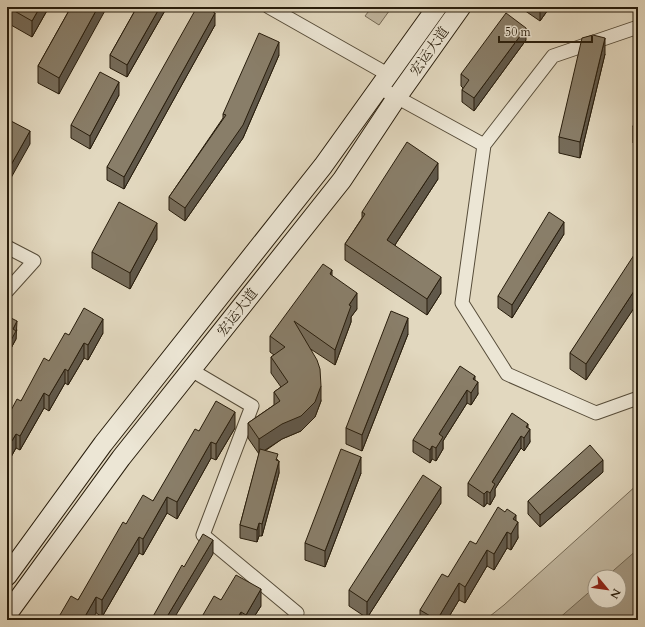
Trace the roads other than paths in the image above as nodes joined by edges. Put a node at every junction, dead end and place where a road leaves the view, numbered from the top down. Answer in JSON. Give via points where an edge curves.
{"nodes":[{"id":1,"x":269,"y":7,"type":"edge"},
{"id":2,"x":437,"y":7,"type":"edge"},
{"id":3,"x":461,"y":7,"type":"edge"},
{"id":4,"x":638,"y":27,"type":"edge"},
{"id":5,"x":384,"y":81,"type":"junction"},
{"id":6,"x":397,"y":97,"type":"junction"},
{"id":7,"x":484,"y":146,"type":"junction"},
{"id":8,"x":7,"y":247,"type":"edge"},
{"id":9,"x":7,"y":291,"type":"edge"},
{"id":10,"x":191,"y":370,"type":"junction"},
{"id":11,"x":638,"y":398,"type":"edge"},
{"id":12,"x":7,"y":576,"type":"edge"},
{"id":13,"x":7,"y":611,"type":"edge"},
{"id":14,"x":293,"y":620,"type":"edge"}],
"edges":[{"from":1,"to":5,"type":"street"},
{"from":2,"to":5,"type":"main road","name":"宏运大道"},
{"from":3,"to":6,"type":"main road","name":"宏运大道"},
{"from":4,"to":7,"type":"street","via":[[553,56]]},
{"from":5,"to":6,"type":"street"},
{"from":5,"to":12,"type":"main road","name":"宏运大道","via":[[323,166],[103,444]]},
{"from":6,"to":7,"type":"street"},
{"from":6,"to":10,"type":"main road","name":"宏运大道","via":[[342,180]]},
{"from":7,"to":11,"type":"street","via":[[462,303],[507,374],[596,413]]},
{"from":8,"to":9,"type":"street","via":[[34,261]]},
{"from":10,"to":13,"type":"main road","name":"宏运大道","via":[[121,458],[11,609]]},
{"from":10,"to":14,"type":"street","via":[[252,406],[203,535],[297,613]]}]}
